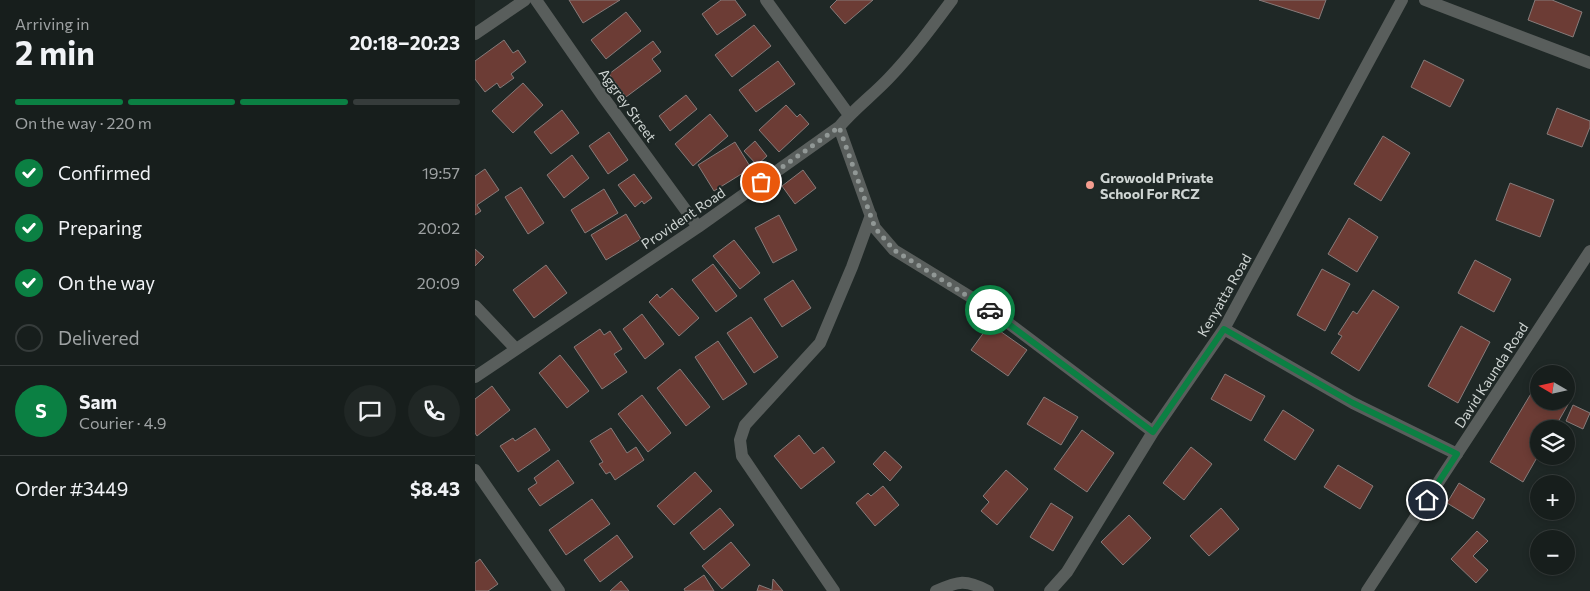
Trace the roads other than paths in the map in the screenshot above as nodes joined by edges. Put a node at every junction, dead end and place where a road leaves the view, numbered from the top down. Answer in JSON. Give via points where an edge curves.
{"nodes":[{"id":1,"x":525,"y":0,"type":"edge"},
{"id":2,"x":536,"y":0,"type":"edge"},
{"id":3,"x":766,"y":0,"type":"edge"},
{"id":4,"x":952,"y":0,"type":"edge"},
{"id":5,"x":1402,"y":0,"type":"edge"},
{"id":6,"x":1425,"y":0,"type":"edge"},
{"id":7,"x":475,"y":34,"type":"edge"},
{"id":8,"x":1590,"y":62,"type":"edge"},
{"id":9,"x":849,"y":115,"type":"junction"},
{"id":10,"x":839,"y":127,"type":"junction"},
{"id":11,"x":871,"y":215,"type":"junction"},
{"id":12,"x":698,"y":227,"type":"junction"},
{"id":13,"x":1590,"y":251,"type":"edge"},
{"id":14,"x":475,"y":306,"type":"edge"},
{"id":15,"x":1224,"y":329,"type":"junction"},
{"id":16,"x":516,"y":349,"type":"junction"},
{"id":17,"x":475,"y":377,"type":"edge"},
{"id":18,"x":1153,"y":432,"type":"junction"},
{"id":19,"x":1457,"y":454,"type":"junction"},
{"id":20,"x":475,"y":470,"type":"edge"},
{"id":21,"x":559,"y":591,"type":"edge"},
{"id":22,"x":833,"y":591,"type":"edge"},
{"id":23,"x":936,"y":591,"type":"edge"},
{"id":24,"x":988,"y":591,"type":"edge"},
{"id":25,"x":1050,"y":591,"type":"edge"},
{"id":26,"x":1367,"y":591,"type":"edge"}],
"edges":[{"from":1,"to":7,"type":"street"},
{"from":2,"to":12,"type":"street","name":"Aggrey Street"},
{"from":3,"to":9,"type":"street"},
{"from":4,"to":9,"type":"street","name":"Provident Road","via":[[889,78]]},
{"from":5,"to":15,"type":"street","name":"Kenyatta Road"},
{"from":6,"to":8,"type":"street"},
{"from":9,"to":10,"type":"street","name":"Provident Road"},
{"from":10,"to":11,"type":"street"},
{"from":10,"to":12,"type":"street","name":"Provident Road"},
{"from":11,"to":18,"type":"street","via":[[875,228],[894,250],[987,308]]},
{"from":11,"to":22,"type":"street","via":[[820,343],[745,426],[740,440],[742,456]]},
{"from":12,"to":16,"type":"street","name":"Provident Road"},
{"from":13,"to":19,"type":"street","name":"David Kaunda Road"},
{"from":14,"to":16,"type":"street"},
{"from":15,"to":18,"type":"street","name":"Kenyatta Road"},
{"from":15,"to":19,"type":"street","via":[[1353,403]]},
{"from":16,"to":17,"type":"street","name":"Provident Road"},
{"from":18,"to":25,"type":"street","name":"Kenyatta Road","via":[[1067,572]]},
{"from":19,"to":26,"type":"street","name":"David Kaunda Road"},
{"from":20,"to":21,"type":"street"},
{"from":23,"to":24,"type":"street","via":[[965,581]]}]}
